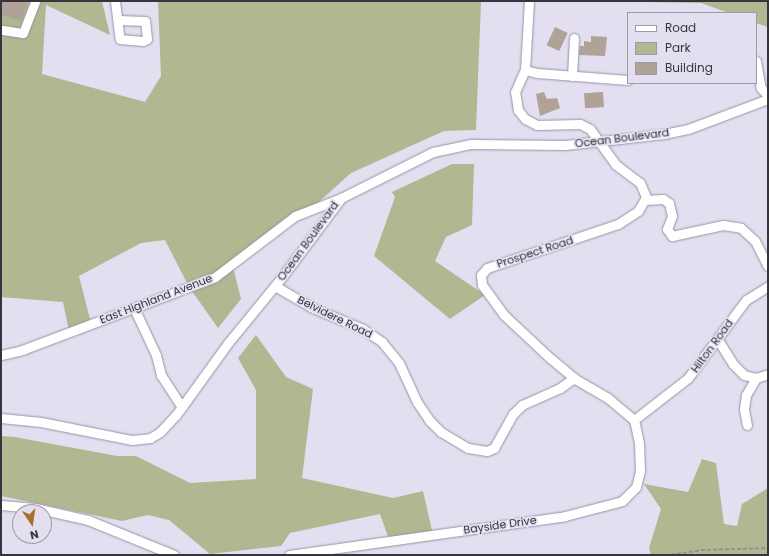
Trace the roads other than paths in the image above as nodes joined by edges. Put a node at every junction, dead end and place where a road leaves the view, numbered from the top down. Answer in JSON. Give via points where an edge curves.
{"nodes":[{"id":1,"x":35,"y":1,"type":"edge"},
{"id":2,"x":115,"y":1,"type":"edge"},
{"id":3,"x":529,"y":1,"type":"edge"},
{"id":4,"x":118,"y":20,"type":"dead end"},
{"id":5,"x":3,"y":30,"type":"dead end"},
{"id":6,"x":574,"y":38,"type":"dead end"},
{"id":7,"x":757,"y":68,"type":"edge"},
{"id":8,"x":524,"y":70,"type":"junction"},
{"id":9,"x":572,"y":76,"type":"junction"},
{"id":10,"x":627,"y":80,"type":"edge"},
{"id":11,"x":768,"y":97,"type":"edge"},
{"id":12,"x":599,"y":141,"type":"junction"},
{"id":13,"x":341,"y":198,"type":"junction"},
{"id":14,"x":645,"y":200,"type":"junction"},
{"id":15,"x":768,"y":266,"type":"edge"},
{"id":16,"x":276,"y":286,"type":"junction"},
{"id":17,"x":768,"y":286,"type":"edge"},
{"id":18,"x":134,"y":308,"type":"junction"},
{"id":19,"x":718,"y":340,"type":"junction"},
{"id":20,"x":1,"y":355,"type":"edge"},
{"id":21,"x":768,"y":374,"type":"edge"},
{"id":22,"x":574,"y":378,"type":"junction"},
{"id":23,"x":756,"y":378,"type":"junction"},
{"id":24,"x":182,"y":407,"type":"junction"},
{"id":25,"x":1,"y":418,"type":"edge"},
{"id":26,"x":634,"y":420,"type":"junction"},
{"id":27,"x":747,"y":425,"type":"dead end"},
{"id":28,"x":1,"y":505,"type":"edge"},
{"id":29,"x":174,"y":555,"type":"edge"},
{"id":30,"x":288,"y":555,"type":"edge"}],
"edges":[{"from":1,"to":5,"type":"street","via":[[23,34]]},
{"from":2,"to":4,"type":"street"},
{"from":3,"to":8,"type":"street"},
{"from":6,"to":9,"type":"street"},
{"from":7,"to":11,"type":"street","via":[[760,88]]},
{"from":8,"to":9,"type":"street"},
{"from":8,"to":12,"type":"street","via":[[516,86],[515,100],[525,119],[544,126],[586,126]]},
{"from":9,"to":10,"type":"street"},
{"from":11,"to":12,"type":"street","name":"Ocean Boulevard","via":[[688,129]]},
{"from":12,"to":13,"type":"street","name":"Ocean Boulevard","via":[[545,146],[472,144],[442,149]]},
{"from":12,"to":14,"type":"street","via":[[616,165],[640,183],[645,192]]},
{"from":13,"to":16,"type":"street","name":"Ocean Boulevard"},
{"from":13,"to":18,"type":"street","name":"East Highland Avenue","via":[[318,205],[285,222],[215,277]]},
{"from":14,"to":15,"type":"street","via":[[663,199],[669,203],[672,216],[667,229],[672,236],[722,225],[741,228],[755,241]]},
{"from":14,"to":22,"type":"street","name":"Prospect Road","via":[[638,211],[618,224],[494,265],[481,275],[483,289],[504,316]]},
{"from":16,"to":22,"type":"street","name":"Belvidere Road","via":[[311,307],[363,329],[382,342],[399,363],[417,402],[430,421],[441,432],[468,448],[480,451],[494,448],[513,414],[522,405],[560,388]]},
{"from":16,"to":24,"type":"street","name":"Ocean Boulevard","via":[[228,343]]},
{"from":17,"to":19,"type":"street","name":"Hilton Road","via":[[746,300]]},
{"from":18,"to":20,"type":"street","name":"East Highland Avenue","via":[[22,350]]},
{"from":18,"to":24,"type":"street","via":[[156,355],[161,375]]},
{"from":19,"to":23,"type":"street","via":[[733,364],[744,374]]},
{"from":19,"to":26,"type":"street","name":"Hilton Road","via":[[688,378]]},
{"from":21,"to":23,"type":"street"},
{"from":22,"to":26,"type":"street","name":"Prospect Road","via":[[608,398]]},
{"from":23,"to":27,"type":"street","via":[[746,395],[744,409]]},
{"from":24,"to":25,"type":"street","name":"Ocean Boulevard","via":[[160,432],[141,440],[118,438],[41,422]]},
{"from":26,"to":30,"type":"street","name":"Bayside Drive","via":[[638,429],[640,471],[636,487],[622,501],[564,516]]},
{"from":28,"to":29,"type":"street","via":[[35,508],[88,520]]}]}
